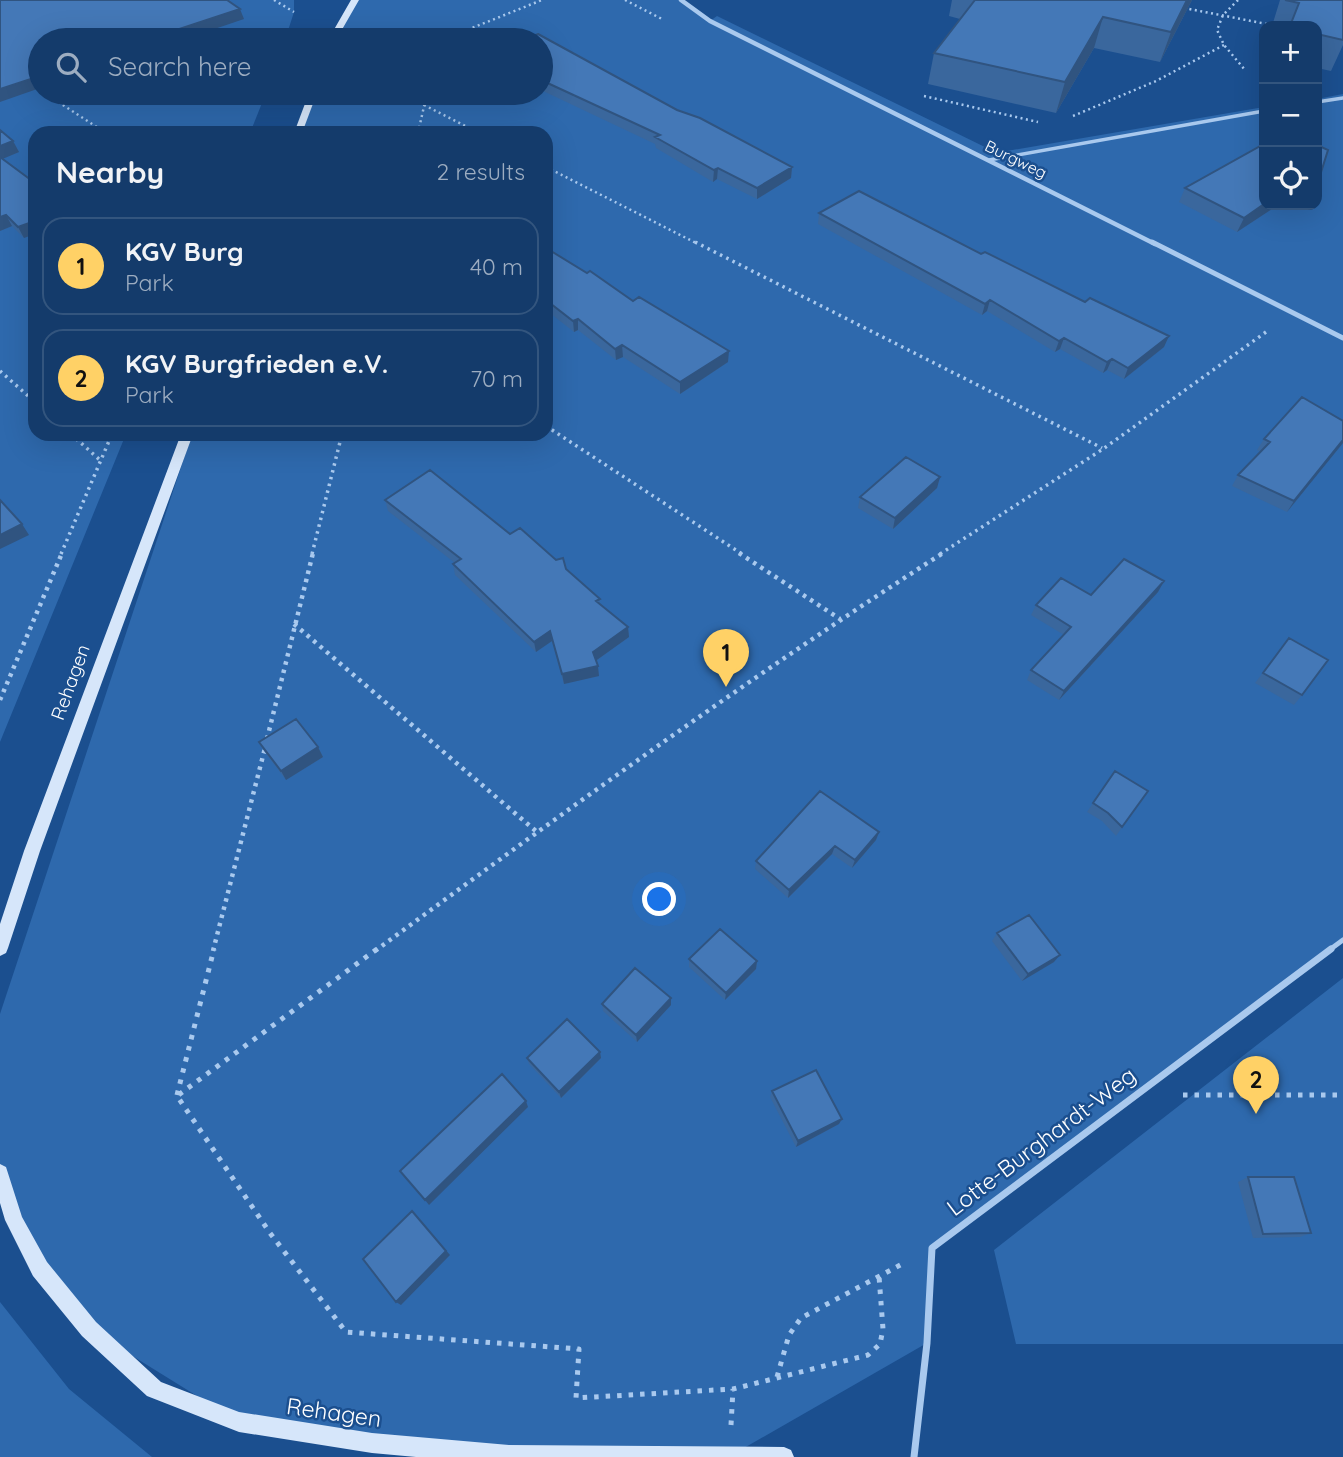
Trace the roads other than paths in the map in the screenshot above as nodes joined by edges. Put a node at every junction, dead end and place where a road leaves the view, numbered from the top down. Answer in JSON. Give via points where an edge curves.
{"nodes":[{"id":1,"x":355,"y":0,"type":"edge"},
{"id":2,"x":681,"y":0,"type":"edge"},
{"id":3,"x":339,"y":28,"type":"edge"},
{"id":4,"x":1343,"y":98,"type":"edge"},
{"id":5,"x":1322,"y":101,"type":"edge"},
{"id":6,"x":309,"y":105,"type":"edge"},
{"id":7,"x":1259,"y":112,"type":"edge"},
{"id":8,"x":301,"y":126,"type":"edge"},
{"id":9,"x":989,"y":160,"type":"junction"},
{"id":10,"x":1343,"y":338,"type":"edge"},
{"id":11,"x":184,"y":441,"type":"edge"},
{"id":12,"x":1343,"y":940,"type":"edge"},
{"id":13,"x":0,"y":948,"type":"edge"},
{"id":14,"x":0,"y":1173,"type":"edge"},
{"id":15,"x":932,"y":1248,"type":"joint"},
{"id":16,"x":509,"y":1456,"type":"edge"},
{"id":17,"x":784,"y":1457,"type":"edge"},
{"id":18,"x":914,"y":1457,"type":"edge"}],
"edges":[{"from":1,"to":3,"type":"street"},
{"from":2,"to":9,"type":"street","name":"Burgweg","via":[[710,21]]},
{"from":4,"to":5,"type":"lane"},
{"from":6,"to":8,"type":"street"},
{"from":7,"to":9,"type":"lane"},
{"from":9,"to":10,"type":"street","name":"Burgweg"},
{"from":11,"to":13,"type":"street","name":"Rehagen"},
{"from":12,"to":15,"type":"lane","name":"Lotte-Burghardt-Weg"},
{"from":14,"to":16,"type":"street","name":"Rehagen","via":[[14,1220],[40,1269],[89,1329],[154,1389],[239,1422],[372,1443]]},
{"from":15,"to":18,"type":"lane"},
{"from":16,"to":17,"type":"street","name":"Rehagen"}]}
